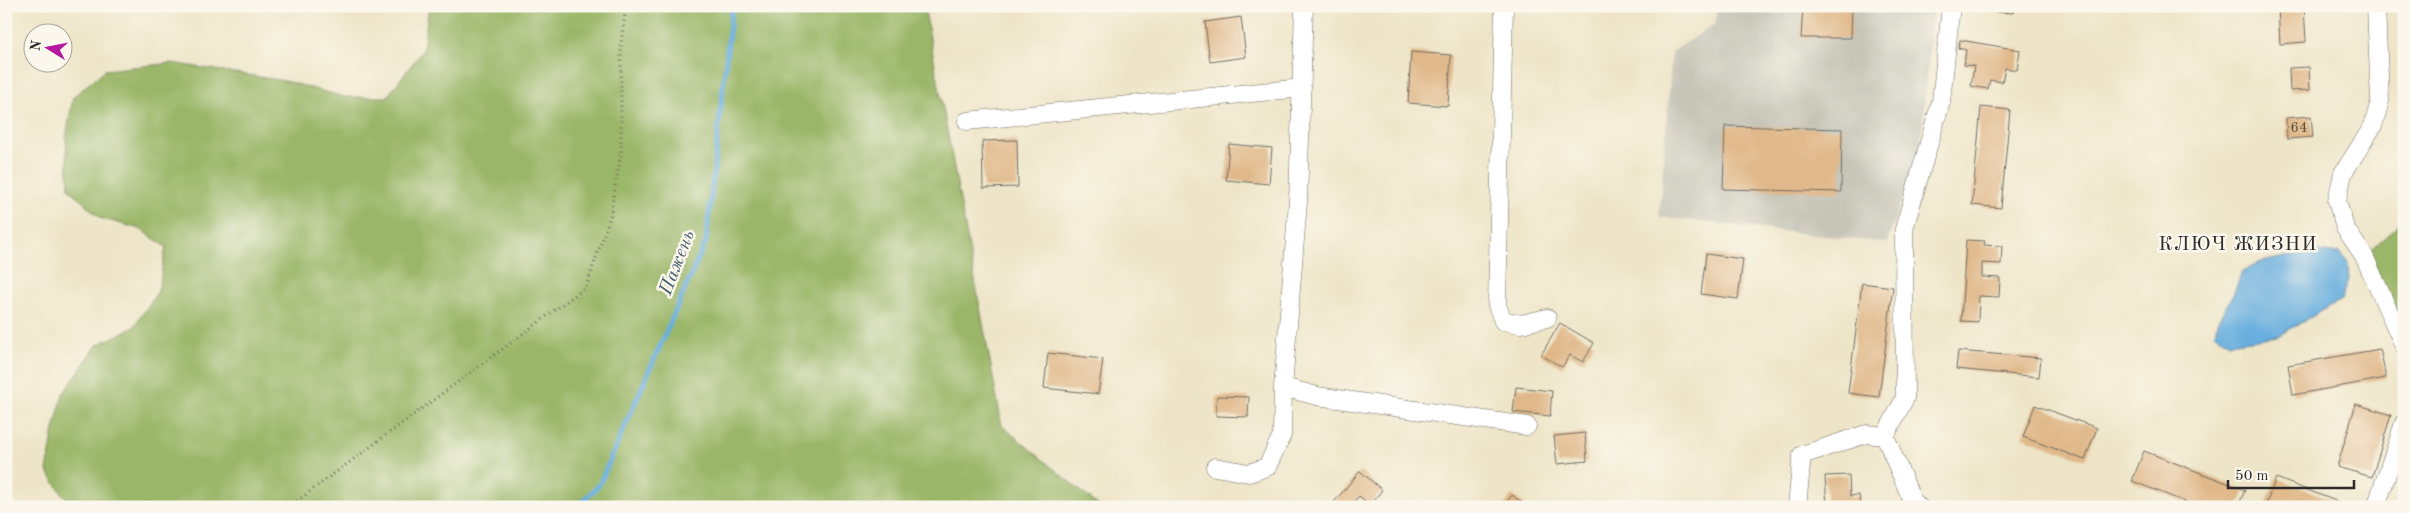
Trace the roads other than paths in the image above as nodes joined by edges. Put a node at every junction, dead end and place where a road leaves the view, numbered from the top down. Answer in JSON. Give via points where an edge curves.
{"nodes":[{"id":1,"x":1304,"y":6,"type":"edge"},
{"id":2,"x":1504,"y":6,"type":"edge"},
{"id":3,"x":1951,"y":6,"type":"edge"},
{"id":4,"x":2376,"y":6,"type":"edge"},
{"id":5,"x":1302,"y":88,"type":"junction"},
{"id":6,"x":967,"y":121,"type":"dead end"},
{"id":7,"x":1547,"y":318,"type":"dead end"},
{"id":8,"x":2398,"y":322,"type":"edge"},
{"id":9,"x":2404,"y":346,"type":"edge"},
{"id":10,"x":1283,"y":388,"type":"junction"},
{"id":11,"x":2404,"y":423,"type":"edge"},
{"id":12,"x":1527,"y":426,"type":"dead end"},
{"id":13,"x":1885,"y":436,"type":"junction"},
{"id":14,"x":1215,"y":467,"type":"dead end"},
{"id":15,"x":1797,"y":507,"type":"edge"},
{"id":16,"x":1919,"y":507,"type":"edge"},
{"id":17,"x":2376,"y":507,"type":"edge"}],
"edges":[{"from":1,"to":5,"type":"street"},
{"from":2,"to":7,"type":"street","via":[[1497,305],[1503,321],[1521,324]]},
{"from":3,"to":13,"type":"street","via":[[1941,102],[1904,229],[1905,398]]},
{"from":4,"to":8,"type":"street","via":[[2380,100],[2373,126],[2343,173],[2337,201],[2345,228],[2364,256]]},
{"from":5,"to":6,"type":"street"},
{"from":5,"to":10,"type":"street","via":[[1298,202]]},
{"from":8,"to":9,"type":"street"},
{"from":10,"to":12,"type":"street","via":[[1317,396]]},
{"from":10,"to":14,"type":"street","via":[[1282,435],[1267,467],[1249,473]]},
{"from":11,"to":17,"type":"street"},
{"from":13,"to":15,"type":"street","via":[[1866,434],[1802,455]]},
{"from":13,"to":16,"type":"street","via":[[1912,500]]}]}
